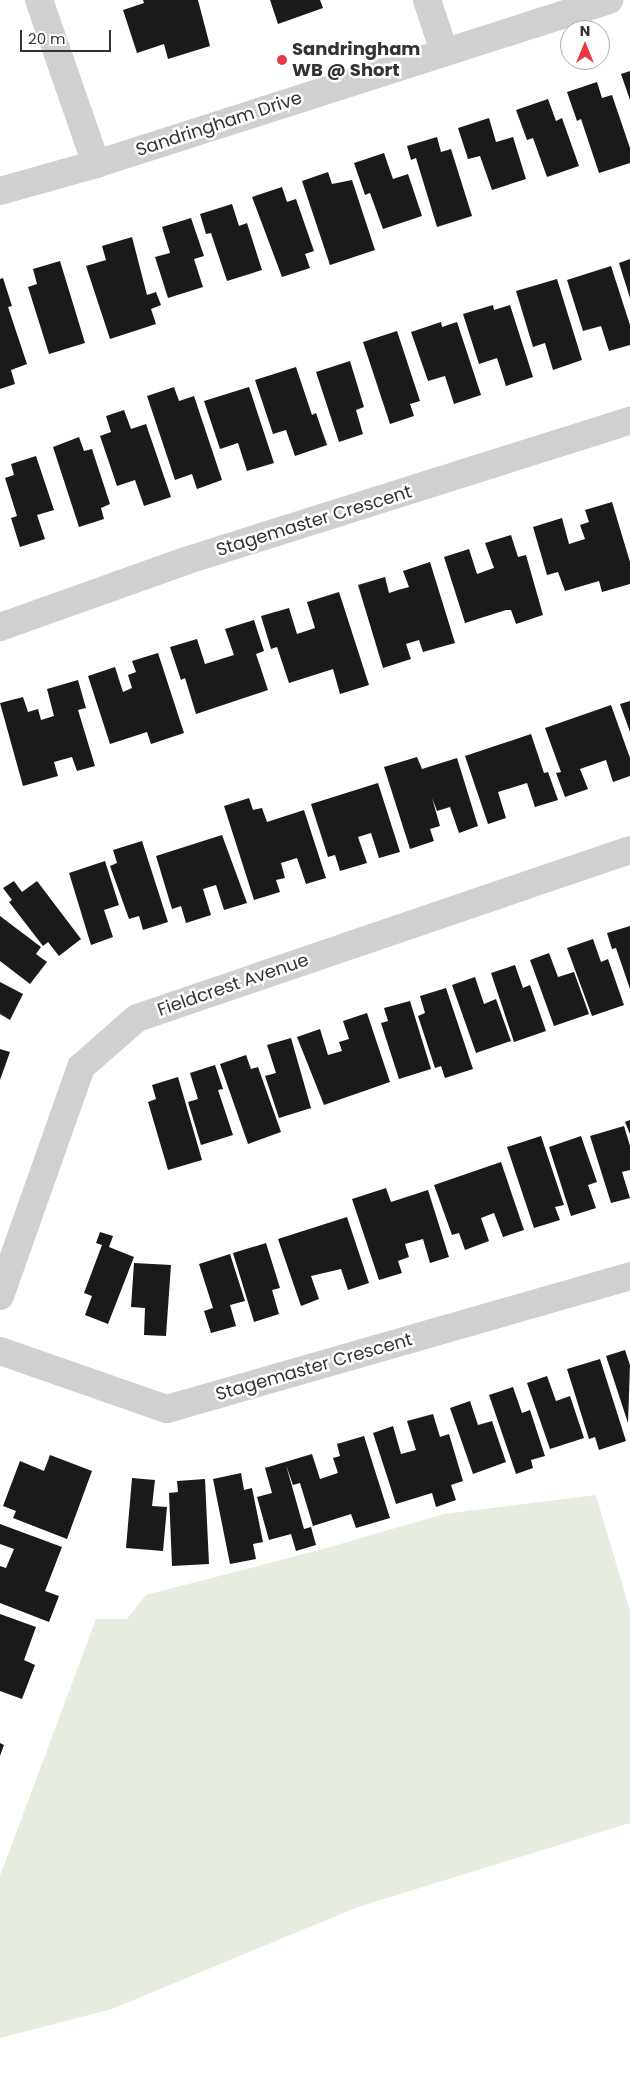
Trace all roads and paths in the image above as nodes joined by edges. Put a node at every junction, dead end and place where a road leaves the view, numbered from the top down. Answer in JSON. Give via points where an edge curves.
{"nodes":[{"id":1,"x":39,"y":0,"type":"edge"},
{"id":2,"x":427,"y":0,"type":"edge"},
{"id":3,"x":609,"y":0,"type":"edge"},
{"id":4,"x":444,"y":51,"type":"junction"},
{"id":5,"x":96,"y":164,"type":"junction"},
{"id":6,"x":0,"y":191,"type":"edge"},
{"id":7,"x":630,"y":421,"type":"edge"},
{"id":8,"x":0,"y":627,"type":"edge"},
{"id":9,"x":630,"y":850,"type":"edge"},
{"id":10,"x":630,"y":1276,"type":"edge"},
{"id":11,"x":0,"y":1296,"type":"edge"},
{"id":12,"x":0,"y":1351,"type":"edge"}],
"edges":[{"from":1,"to":5,"type":"street"},
{"from":2,"to":4,"type":"street"},
{"from":3,"to":4,"type":"street","name":"Sandringham Drive"},
{"from":4,"to":5,"type":"street","name":"Sandringham Drive"},
{"from":5,"to":6,"type":"street","name":"Sandringham Drive"},
{"from":7,"to":8,"type":"street","name":"Stagemaster Crescent","via":[[185,561]]},
{"from":9,"to":11,"type":"street","name":"Fieldcrest Avenue","via":[[137,1018],[81,1066]]},
{"from":10,"to":12,"type":"street","name":"Stagemaster Crescent","via":[[167,1409]]}]}
